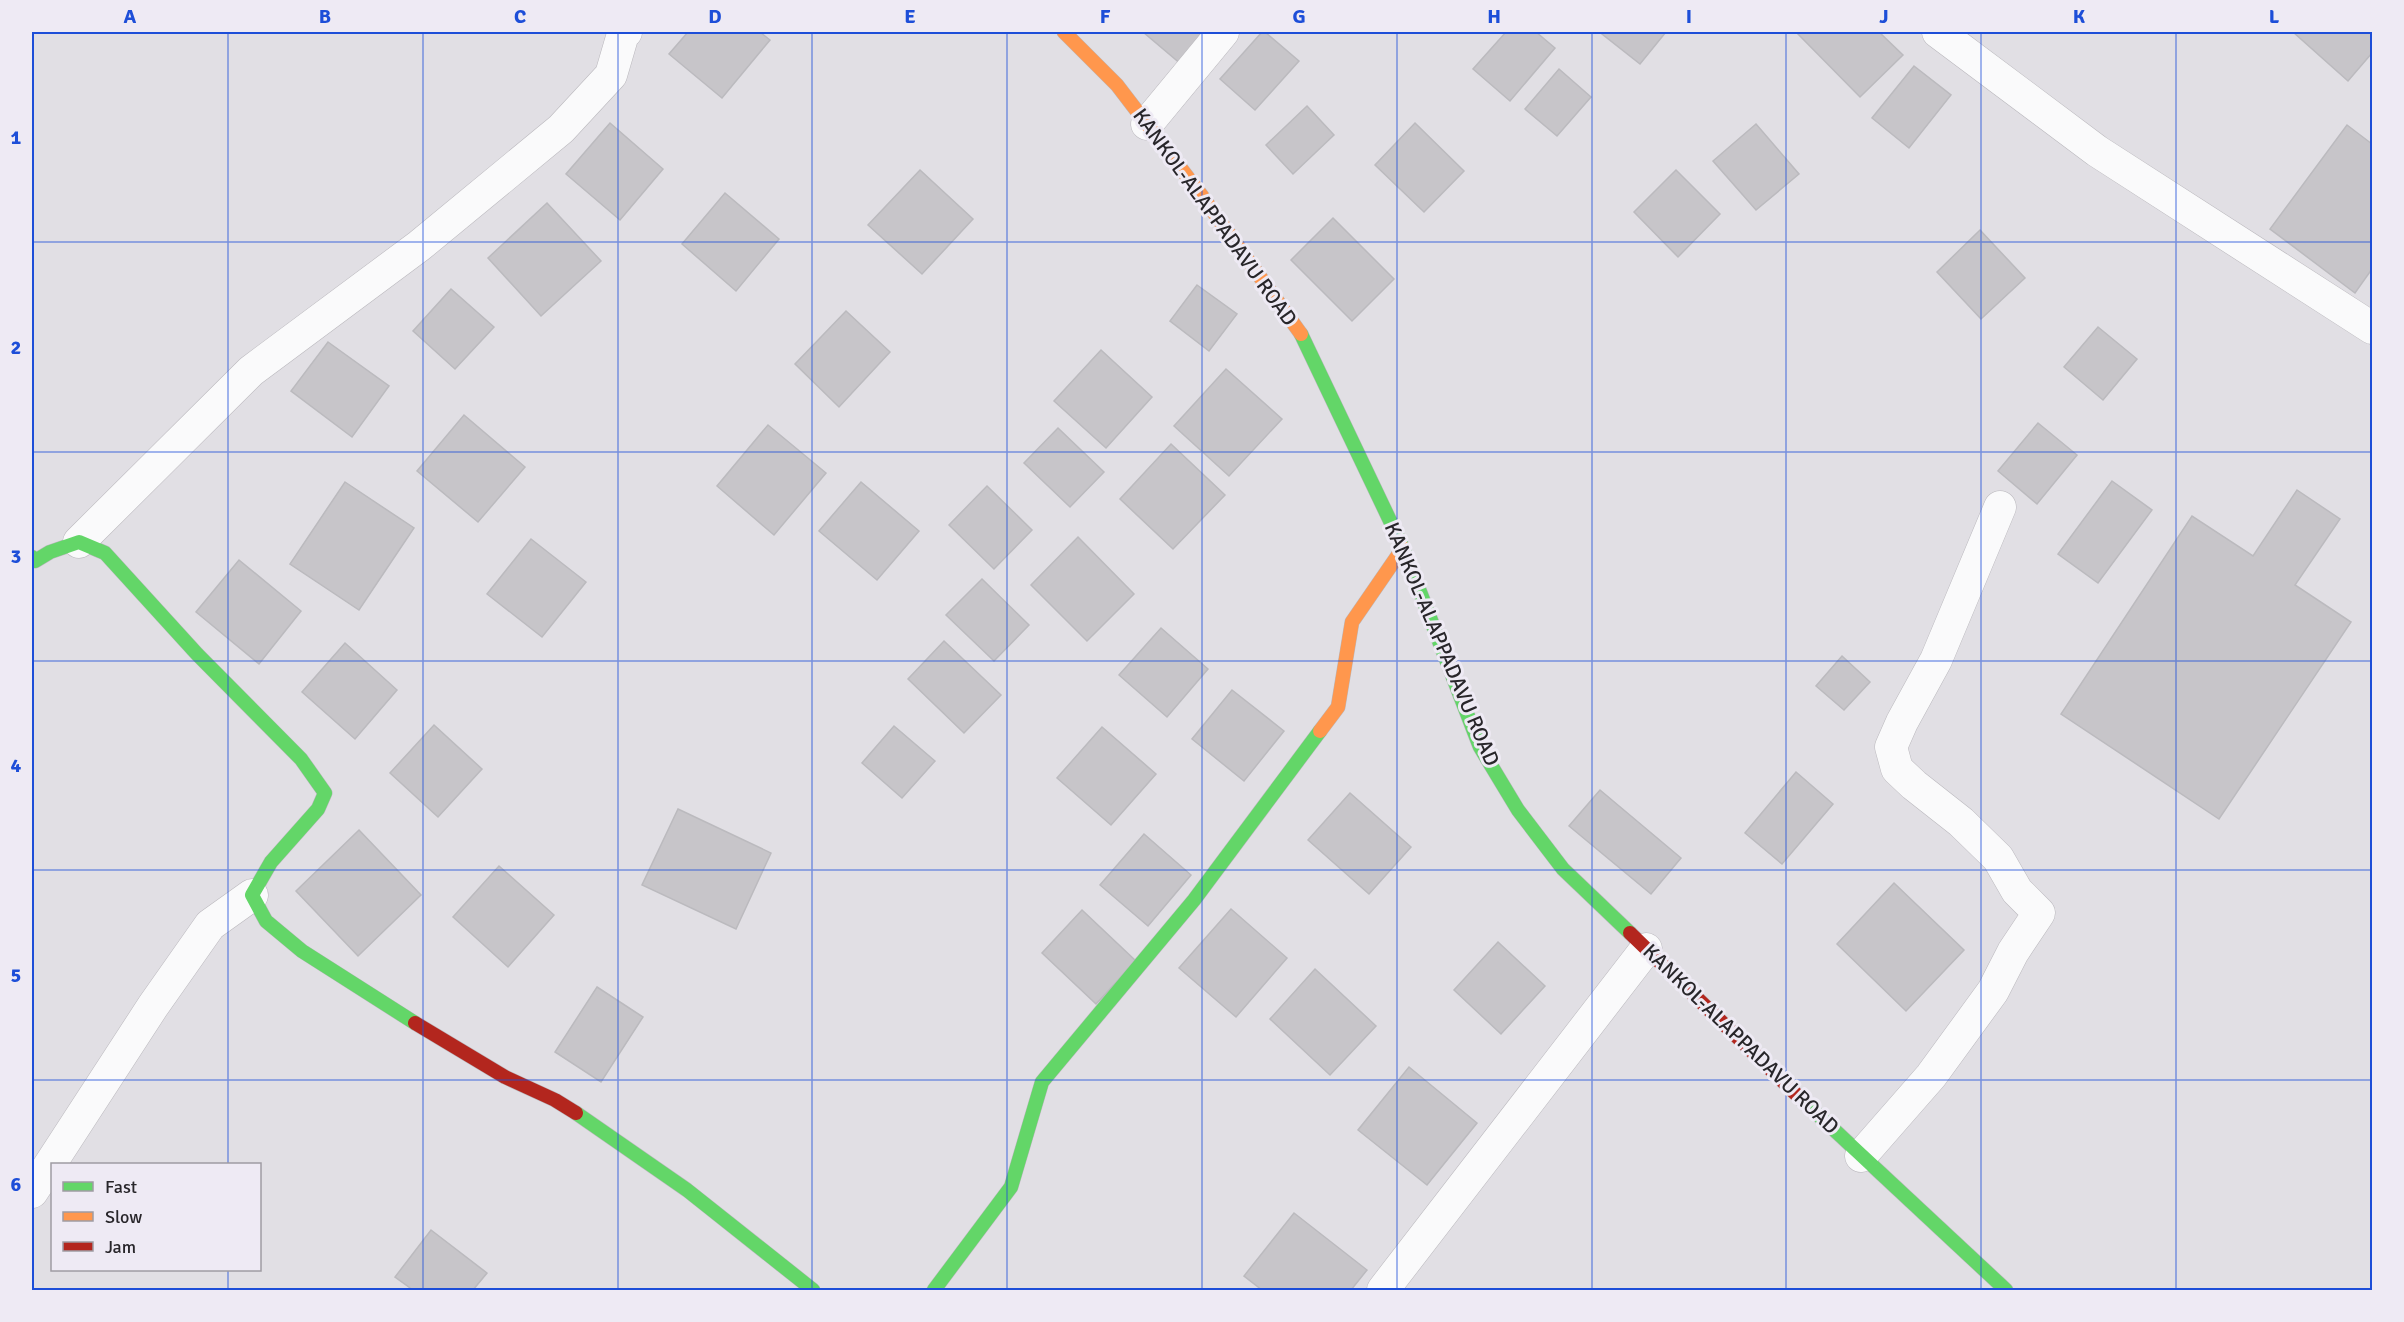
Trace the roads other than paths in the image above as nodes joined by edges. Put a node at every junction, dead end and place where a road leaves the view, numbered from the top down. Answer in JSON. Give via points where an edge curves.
{"nodes":[{"id":1,"x":624,"y":32,"type":"edge"},
{"id":2,"x":1064,"y":32,"type":"edge"},
{"id":3,"x":1223,"y":32,"type":"edge"},
{"id":4,"x":1938,"y":32,"type":"edge"},
{"id":5,"x":1147,"y":124,"type":"junction"},
{"id":6,"x":2373,"y":328,"type":"edge"},
{"id":7,"x":2000,"y":507,"type":"dead end"},
{"id":8,"x":79,"y":542,"type":"junction"},
{"id":9,"x":1403,"y":548,"type":"junction"},
{"id":10,"x":32,"y":557,"type":"edge"},
{"id":11,"x":252,"y":895,"type":"junction"},
{"id":12,"x":1646,"y":949,"type":"junction"},
{"id":13,"x":1861,"y":1156,"type":"junction"},
{"id":14,"x":32,"y":1192,"type":"edge"},
{"id":15,"x":813,"y":1290,"type":"edge"},
{"id":16,"x":934,"y":1290,"type":"edge"},
{"id":17,"x":1383,"y":1290,"type":"edge"},
{"id":18,"x":2006,"y":1290,"type":"edge"}],
"edges":[{"from":1,"to":8,"type":"street","via":[[611,75],[561,129],[419,246],[251,371]]},
{"from":2,"to":5,"type":"street","name":"KANKOL-ALAPPADAVU ROAD","via":[[1117,85]]},
{"from":3,"to":5,"type":"street"},
{"from":4,"to":6,"type":"street","via":[[2097,151]]},
{"from":5,"to":9,"type":"street","name":"KANKOL-ALAPPADAVU ROAD","via":[[1297,326]]},
{"from":7,"to":13,"type":"street","via":[[1936,660],[1891,747],[1897,769],[1998,858],[2017,891],[2039,913],[1993,991],[1950,1051]]},
{"from":8,"to":10,"type":"street","via":[[35,561]]},
{"from":8,"to":11,"type":"street","via":[[105,553],[301,759],[325,793],[318,809],[270,862]]},
{"from":9,"to":12,"type":"street","name":"KANKOL-ALAPPADAVU ROAD","via":[[1480,747],[1512,801],[1563,869]]},
{"from":9,"to":16,"type":"street","via":[[1352,622],[1338,707],[1194,900],[1042,1082],[1011,1187]]},
{"from":11,"to":14,"type":"street","via":[[210,926],[140,1025]]},
{"from":11,"to":15,"type":"street","via":[[266,921],[302,951],[451,1046],[555,1100],[608,1134],[687,1190]]},
{"from":12,"to":13,"type":"street","name":"KANKOL-ALAPPADAVU ROAD"},
{"from":12,"to":17,"type":"street"},
{"from":13,"to":18,"type":"street","name":"KANKOL-ALAPPADAVU ROAD"}]}
